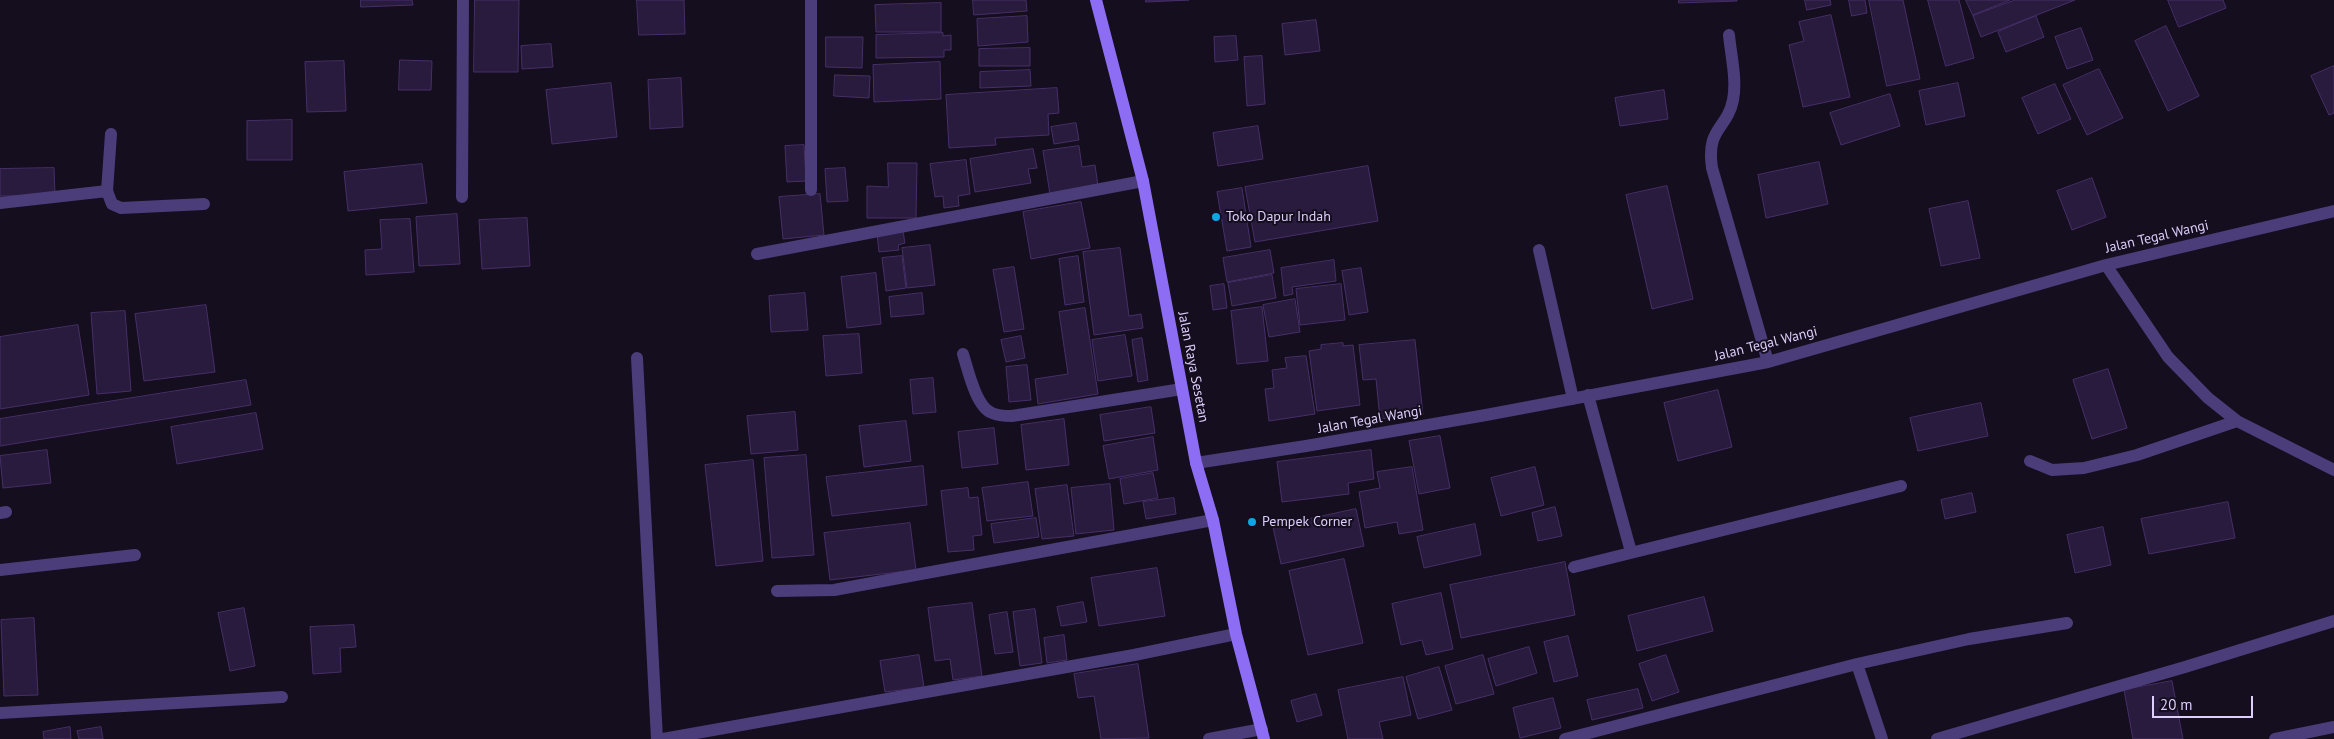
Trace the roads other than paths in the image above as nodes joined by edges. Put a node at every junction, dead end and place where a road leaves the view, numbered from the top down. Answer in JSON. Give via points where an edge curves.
{"nodes":[{"id":1,"x":463,"y":0,"type":"edge"},
{"id":2,"x":811,"y":0,"type":"edge"},
{"id":3,"x":1096,"y":0,"type":"edge"},
{"id":4,"x":1729,"y":35,"type":"dead end"},
{"id":5,"x":111,"y":134,"type":"dead end"},
{"id":6,"x":1143,"y":181,"type":"junction"},
{"id":7,"x":811,"y":190,"type":"dead end"},
{"id":8,"x":108,"y":191,"type":"junction"},
{"id":9,"x":462,"y":197,"type":"dead end"},
{"id":10,"x":0,"y":204,"type":"edge"},
{"id":11,"x":204,"y":204,"type":"dead end"},
{"id":12,"x":2334,"y":211,"type":"edge"},
{"id":13,"x":1539,"y":250,"type":"dead end"},
{"id":14,"x":757,"y":254,"type":"dead end"},
{"id":15,"x":2106,"y":265,"type":"junction"},
{"id":16,"x":963,"y":354,"type":"dead end"},
{"id":17,"x":637,"y":358,"type":"dead end"},
{"id":18,"x":1768,"y":362,"type":"junction"},
{"id":19,"x":1182,"y":389,"type":"junction"},
{"id":20,"x":1588,"y":395,"type":"junction"},
{"id":21,"x":1573,"y":399,"type":"junction"},
{"id":22,"x":2237,"y":421,"type":"junction"},
{"id":23,"x":2030,"y":461,"type":"dead end"},
{"id":24,"x":1196,"y":463,"type":"junction"},
{"id":25,"x":2334,"y":470,"type":"edge"},
{"id":26,"x":1901,"y":486,"type":"dead end"},
{"id":27,"x":1212,"y":520,"type":"junction"},
{"id":28,"x":1632,"y":552,"type":"junction"},
{"id":29,"x":135,"y":555,"type":"dead end"},
{"id":30,"x":1574,"y":567,"type":"dead end"},
{"id":31,"x":0,"y":570,"type":"edge"},
{"id":32,"x":777,"y":591,"type":"dead end"},
{"id":33,"x":2334,"y":621,"type":"edge"},
{"id":34,"x":2066,"y":623,"type":"dead end"},
{"id":35,"x":1236,"y":634,"type":"junction"},
{"id":36,"x":1857,"y":664,"type":"junction"},
{"id":37,"x":282,"y":697,"type":"dead end"},
{"id":38,"x":0,"y":713,"type":"edge"},
{"id":39,"x":2334,"y":727,"type":"edge"},
{"id":40,"x":1979,"y":733,"type":"edge"},
{"id":41,"x":1263,"y":734,"type":"edge"},
{"id":42,"x":657,"y":739,"type":"edge"},
{"id":43,"x":663,"y":739,"type":"edge"},
{"id":44,"x":1209,"y":739,"type":"edge"},
{"id":45,"x":1566,"y":739,"type":"edge"},
{"id":46,"x":1882,"y":739,"type":"edge"},
{"id":47,"x":1937,"y":739,"type":"edge"},
{"id":48,"x":2275,"y":739,"type":"edge"}],
"edges":[{"from":1,"to":9,"type":"street"},
{"from":2,"to":7,"type":"street"},
{"from":3,"to":6,"type":"main road","name":"Jalan Raya Sesetan"},
{"from":4,"to":18,"type":"street","via":[[1734,91],[1732,103],[1713,136],[1710,151],[1712,168]]},
{"from":5,"to":8,"type":"street"},
{"from":6,"to":14,"type":"street"},
{"from":6,"to":19,"type":"main road","name":"Jalan Raya Sesetan"},
{"from":8,"to":10,"type":"street"},
{"from":8,"to":11,"type":"street","via":[[112,204],[121,208]]},
{"from":12,"to":15,"type":"street","name":"Jalan Tegal Wangi"},
{"from":13,"to":21,"type":"street"},
{"from":15,"to":18,"type":"street","name":"Jalan Tegal Wangi"},
{"from":15,"to":22,"type":"street","via":[[2168,357],[2208,398]]},
{"from":16,"to":19,"type":"street","via":[[978,399],[991,413],[1003,416]]},
{"from":17,"to":42,"type":"street"},
{"from":18,"to":20,"type":"street","name":"Jalan Tegal Wangi"},
{"from":19,"to":24,"type":"main road","name":"Jalan Raya Sesetan"},
{"from":20,"to":21,"type":"street","name":"Jalan Tegal Wangi"},
{"from":20,"to":28,"type":"street"},
{"from":21,"to":24,"type":"street","name":"Jalan Tegal Wangi"},
{"from":22,"to":23,"type":"street","via":[[2137,455],[2084,468],[2052,470]]},
{"from":22,"to":25,"type":"street"},
{"from":24,"to":27,"type":"main road","name":"Jalan Raya Sesetan"},
{"from":26,"to":28,"type":"street"},
{"from":27,"to":32,"type":"street","via":[[834,590]]},
{"from":27,"to":35,"type":"main road","name":"Jalan Raya Sesetan"},
{"from":28,"to":30,"type":"street"},
{"from":29,"to":31,"type":"street"},
{"from":33,"to":40,"type":"street"},
{"from":34,"to":36,"type":"street","via":[[1970,639]]},
{"from":35,"to":41,"type":"main road","name":"Jalan Raya Sesetan"},
{"from":35,"to":43,"type":"street"},
{"from":36,"to":45,"type":"street"},
{"from":36,"to":46,"type":"street"},
{"from":37,"to":38,"type":"street"},
{"from":39,"to":48,"type":"street"},
{"from":40,"to":47,"type":"street"},
{"from":41,"to":44,"type":"street"}]}
